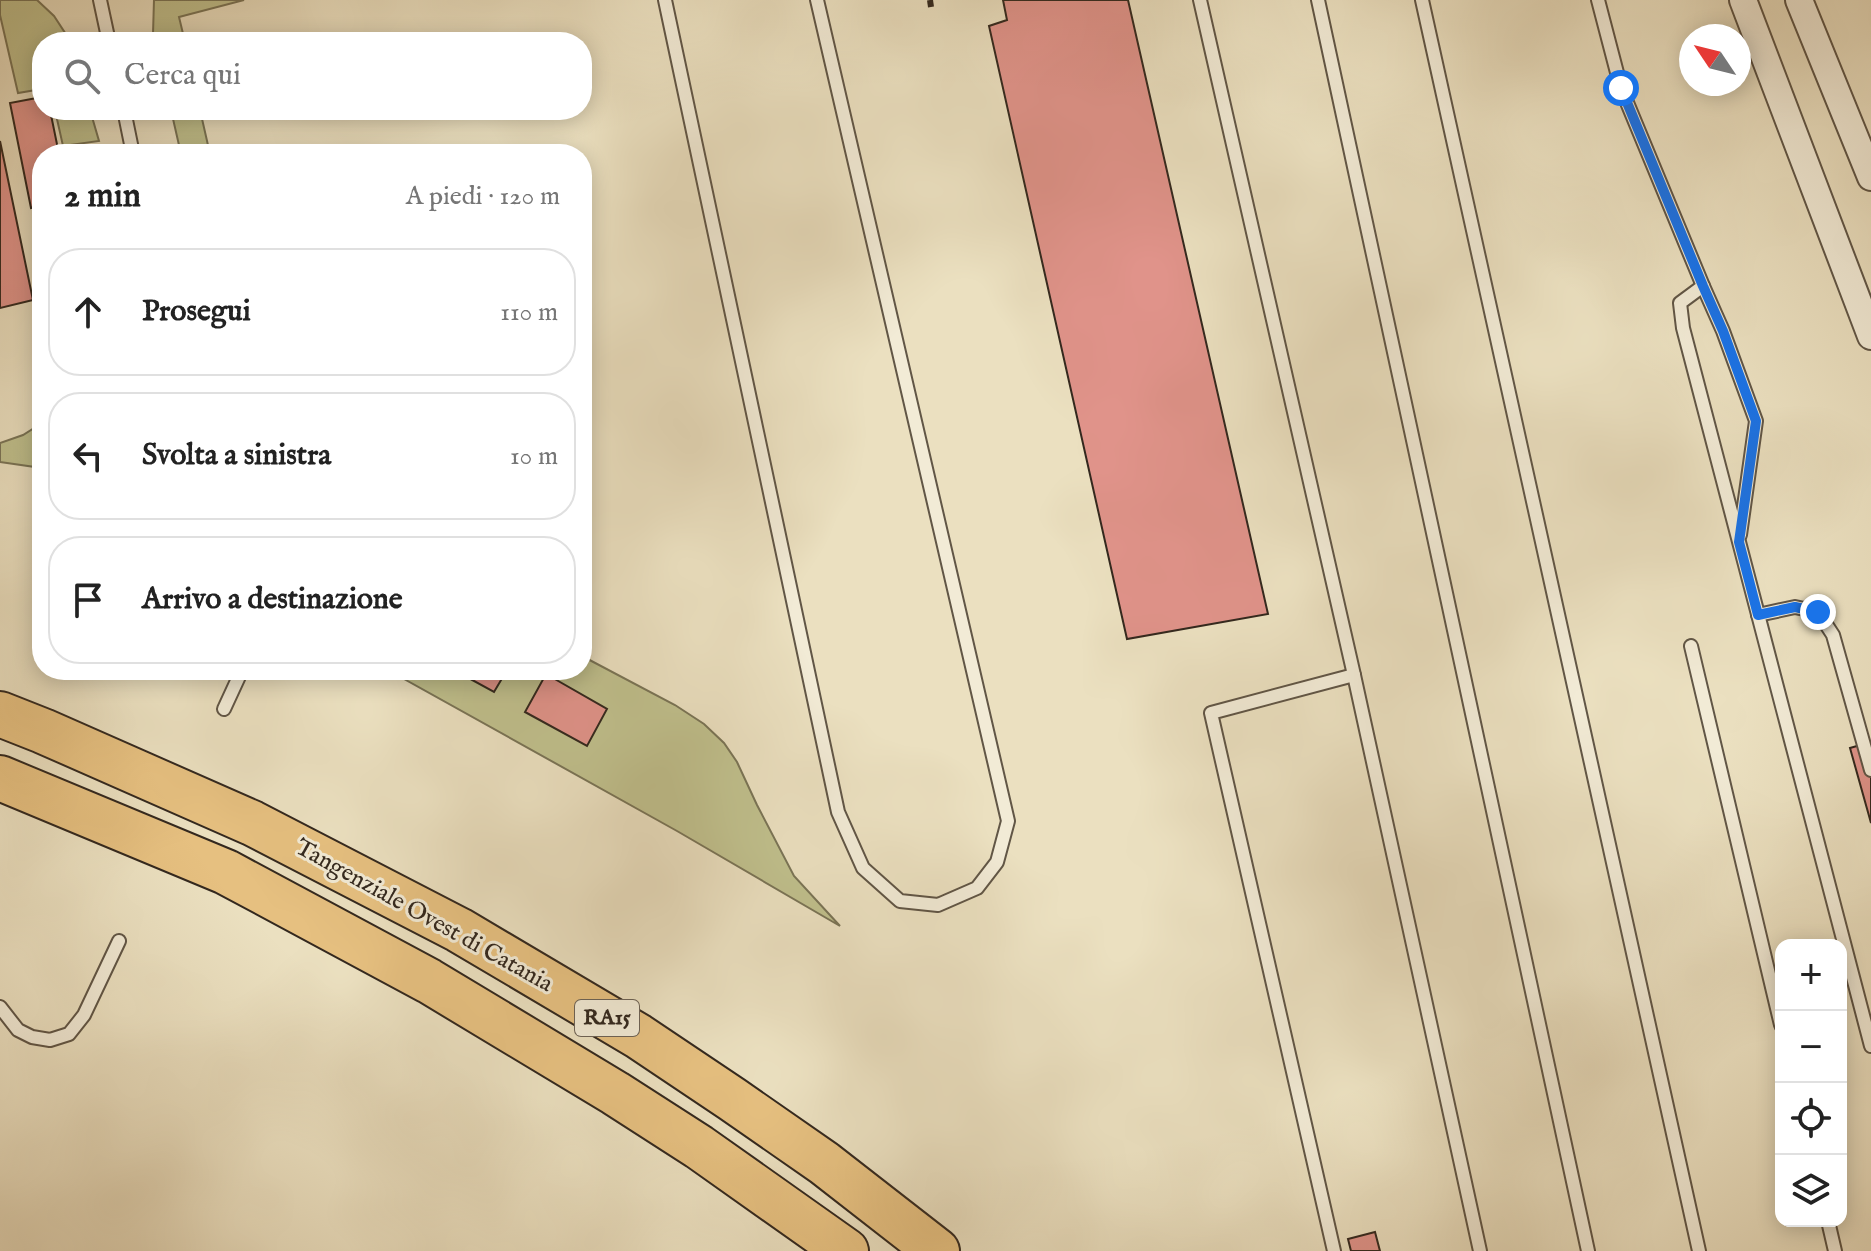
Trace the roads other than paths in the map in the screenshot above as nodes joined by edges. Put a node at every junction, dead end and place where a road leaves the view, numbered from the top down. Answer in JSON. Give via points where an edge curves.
{"nodes":[{"id":1,"x":100,"y":0,"type":"edge"},
{"id":2,"x":665,"y":0,"type":"edge"},
{"id":3,"x":817,"y":0,"type":"edge"},
{"id":4,"x":1200,"y":0,"type":"edge"},
{"id":5,"x":1318,"y":0,"type":"edge"},
{"id":6,"x":1422,"y":0,"type":"edge"},
{"id":7,"x":1598,"y":0,"type":"edge"},
{"id":8,"x":1743,"y":0,"type":"edge"},
{"id":9,"x":1799,"y":0,"type":"edge"},
{"id":10,"x":107,"y":32,"type":"edge"},
{"id":11,"x":126,"y":120,"type":"edge"},
{"id":12,"x":131,"y":144,"type":"edge"},
{"id":13,"x":1871,"y":177,"type":"edge"},
{"id":14,"x":1703,"y":286,"type":"junction"},
{"id":15,"x":1871,"y":336,"type":"edge"},
{"id":16,"x":1739,"y":542,"type":"junction"},
{"id":17,"x":1758,"y":615,"type":"junction"},
{"id":18,"x":1691,"y":646,"type":"dead end"},
{"id":19,"x":1354,"y":675,"type":"junction"},
{"id":20,"x":237,"y":680,"type":"edge"},
{"id":21,"x":224,"y":709,"type":"dead end"},
{"id":22,"x":0,"y":714,"type":"edge"},
{"id":23,"x":1871,"y":770,"type":"edge"},
{"id":24,"x":0,"y":778,"type":"edge"},
{"id":25,"x":119,"y":941,"type":"dead end"},
{"id":26,"x":0,"y":1007,"type":"edge"},
{"id":27,"x":1778,"y":1011,"type":"edge"},
{"id":28,"x":1871,"y":1046,"type":"edge"},
{"id":29,"x":824,"y":1163,"type":"junction"},
{"id":30,"x":1829,"y":1227,"type":"edge"},
{"id":31,"x":846,"y":1251,"type":"edge"},
{"id":32,"x":937,"y":1251,"type":"edge"},
{"id":33,"x":972,"y":1251,"type":"edge"},
{"id":34,"x":1334,"y":1251,"type":"edge"},
{"id":35,"x":1480,"y":1251,"type":"edge"},
{"id":36,"x":1588,"y":1251,"type":"edge"},
{"id":37,"x":1699,"y":1251,"type":"edge"},
{"id":38,"x":1835,"y":1251,"type":"edge"}],
"edges":[{"from":1,"to":10,"type":"lane"},
{"from":2,"to":3,"type":"lane","via":[[838,812],[863,868],[900,901],[938,905],[977,888],[997,862],[1008,821]]},
{"from":4,"to":19,"type":"lane"},
{"from":5,"to":36,"type":"lane"},
{"from":6,"to":37,"type":"lane"},
{"from":7,"to":14,"type":"lane","via":[[1621,88]]},
{"from":8,"to":15,"type":"street"},
{"from":9,"to":13,"type":"street"},
{"from":11,"to":12,"type":"lane"},
{"from":14,"to":16,"type":"lane","via":[[1756,421]]},
{"from":14,"to":16,"type":"lane","via":[[1680,303],[1683,328]]},
{"from":16,"to":17,"type":"lane"},
{"from":17,"to":23,"type":"lane","via":[[1795,607],[1818,612],[1833,635]]},
{"from":17,"to":28,"type":"lane"},
{"from":18,"to":27,"type":"lane"},
{"from":19,"to":34,"type":"lane","via":[[1211,713]]},
{"from":19,"to":35,"type":"lane"},
{"from":20,"to":21,"type":"lane"},
{"from":22,"to":29,"type":"highway","name":"Tangenziale Ovest di Catania","number":"RA15","via":[[252,823],[459,930],[638,1036]]},
{"from":24,"to":31,"type":"highway","number":"RA15","via":[[226,872],[429,981],[687,1139]]},
{"from":25,"to":26,"type":"lane","via":[[84,1015],[69,1034],[50,1040],[32,1037],[18,1030]]},
{"from":29,"to":32,"type":"highway","name":"Tangenziale Ovest di Catania","number":"RA15"},
{"from":29,"to":33,"type":"highway","via":[[948,1231]]},
{"from":30,"to":38,"type":"lane"}]}
